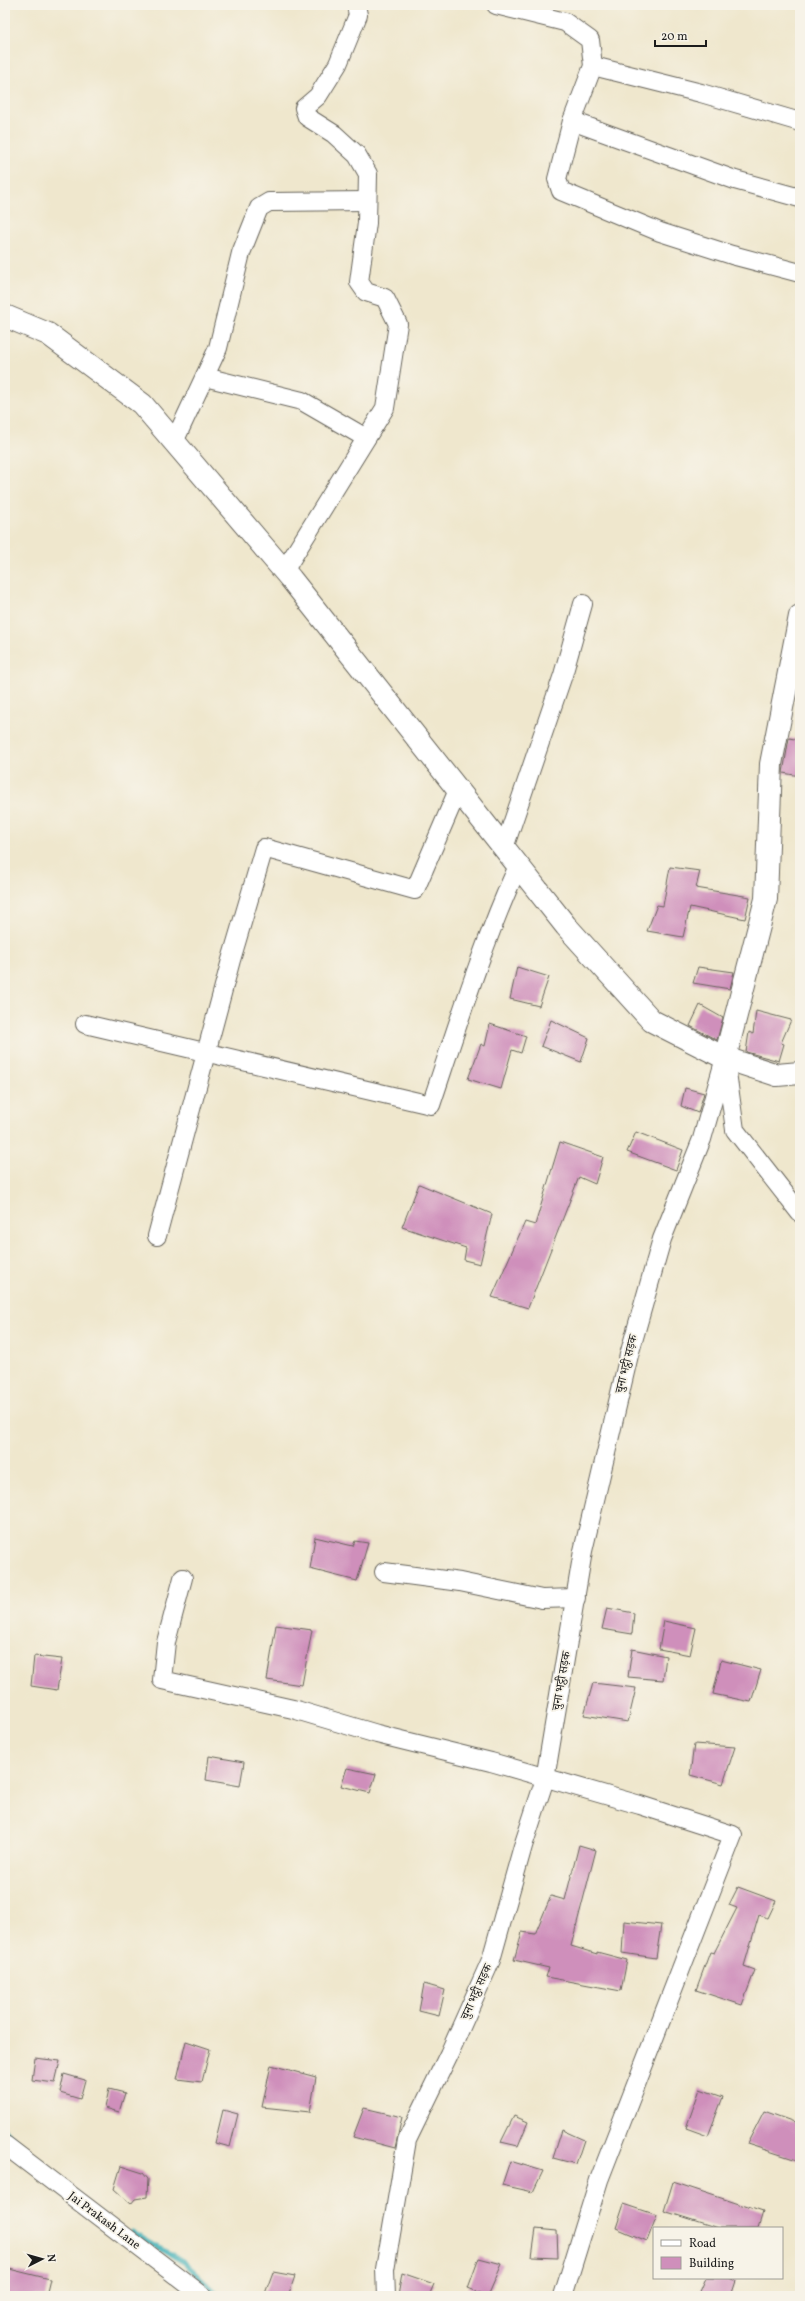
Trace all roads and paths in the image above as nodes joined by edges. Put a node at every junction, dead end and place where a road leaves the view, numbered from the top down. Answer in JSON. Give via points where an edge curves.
{"nodes":[{"id":1,"x":356,"y":5,"type":"edge"},
{"id":2,"x":496,"y":5,"type":"edge"},
{"id":3,"x":593,"y":66,"type":"junction"},
{"id":4,"x":572,"y":121,"type":"junction"},
{"id":5,"x":800,"y":122,"type":"edge"},
{"id":6,"x":800,"y":198,"type":"edge"},
{"id":7,"x":367,"y":201,"type":"junction"},
{"id":8,"x":800,"y":273,"type":"edge"},
{"id":9,"x":5,"y":316,"type":"edge"},
{"id":10,"x":205,"y":377,"type":"junction"},
{"id":11,"x":366,"y":438,"type":"junction"},
{"id":12,"x":174,"y":442,"type":"junction"},
{"id":13,"x":284,"y":570,"type":"junction"},
{"id":14,"x":583,"y":604,"type":"dead end"},
{"id":15,"x":800,"y":616,"type":"edge"},
{"id":16,"x":458,"y":790,"type":"junction"},
{"id":17,"x":504,"y":848,"type":"junction"},
{"id":18,"x":518,"y":866,"type":"junction"},
{"id":19,"x":85,"y":1024,"type":"dead end"},
{"id":20,"x":207,"y":1051,"type":"junction"},
{"id":21,"x":725,"y":1058,"type":"junction"},
{"id":22,"x":800,"y":1072,"type":"edge"},
{"id":23,"x":800,"y":1213,"type":"edge"},
{"id":24,"x":157,"y":1236,"type":"dead end"},
{"id":25,"x":384,"y":1572,"type":"dead end"},
{"id":26,"x":183,"y":1578,"type":"dead end"},
{"id":27,"x":576,"y":1598,"type":"junction"},
{"id":28,"x":545,"y":1779,"type":"junction"},
{"id":29,"x":5,"y":2145,"type":"edge"},
{"id":30,"x":199,"y":2295,"type":"edge"},
{"id":31,"x":386,"y":2296,"type":"edge"},
{"id":32,"x":563,"y":2296,"type":"edge"}],
"edges":[{"from":1,"to":7,"type":"street","via":[[358,14],[338,64],[318,96],[304,108],[306,117],[334,134],[357,155],[368,174]]},
{"from":2,"to":3,"type":"street","via":[[565,22],[590,40]]},
{"from":3,"to":4,"type":"street"},
{"from":3,"to":5,"type":"street"},
{"from":4,"to":6,"type":"street","via":[[735,180]]},
{"from":4,"to":8,"type":"street","via":[[557,179],[561,191],[660,232]]},
{"from":7,"to":10,"type":"street","via":[[269,202],[259,208],[241,253],[218,348]]},
{"from":7,"to":11,"type":"street","via":[[367,223],[359,282],[366,292],[385,298],[398,324],[385,408]]},
{"from":9,"to":12,"type":"street","via":[[48,334],[142,404]]},
{"from":10,"to":11,"type":"street","via":[[302,401]]},
{"from":10,"to":12,"type":"street"},
{"from":11,"to":13,"type":"street"},
{"from":12,"to":13,"type":"street"},
{"from":13,"to":16,"type":"street"},
{"from":14,"to":17,"type":"street","via":[[563,675]]},
{"from":15,"to":21,"type":"street","via":[[771,764],[766,899]]},
{"from":16,"to":17,"type":"street"},
{"from":16,"to":20,"type":"street","via":[[415,890],[264,848]]},
{"from":17,"to":18,"type":"street"},
{"from":18,"to":20,"type":"street","via":[[500,905],[431,1104]]},
{"from":18,"to":21,"type":"street","via":[[566,926],[652,1021]]},
{"from":19,"to":20,"type":"street"},
{"from":20,"to":24,"type":"street"},
{"from":21,"to":22,"type":"street","via":[[778,1075]]},
{"from":21,"to":23,"type":"street","via":[[735,1130]]},
{"from":21,"to":27,"type":"street","name":"चुना भट्ठी सड़क","via":[[702,1139],[662,1239],[629,1355],[583,1551]]},
{"from":25,"to":27,"type":"street","via":[[460,1582],[542,1599]]},
{"from":26,"to":28,"type":"street","via":[[166,1642],[162,1680],[293,1709]]},
{"from":27,"to":28,"type":"street","name":"चुना भट्ठी सड़क"},
{"from":28,"to":31,"type":"street","name":"चुना भट्ठी सड़क","via":[[491,1960],[407,2140],[384,2269]]},
{"from":28,"to":32,"type":"street","via":[[640,1805],[733,1835],[599,2180]]},
{"from":29,"to":30,"type":"street","name":"Jai Prakash Lane"}]}
